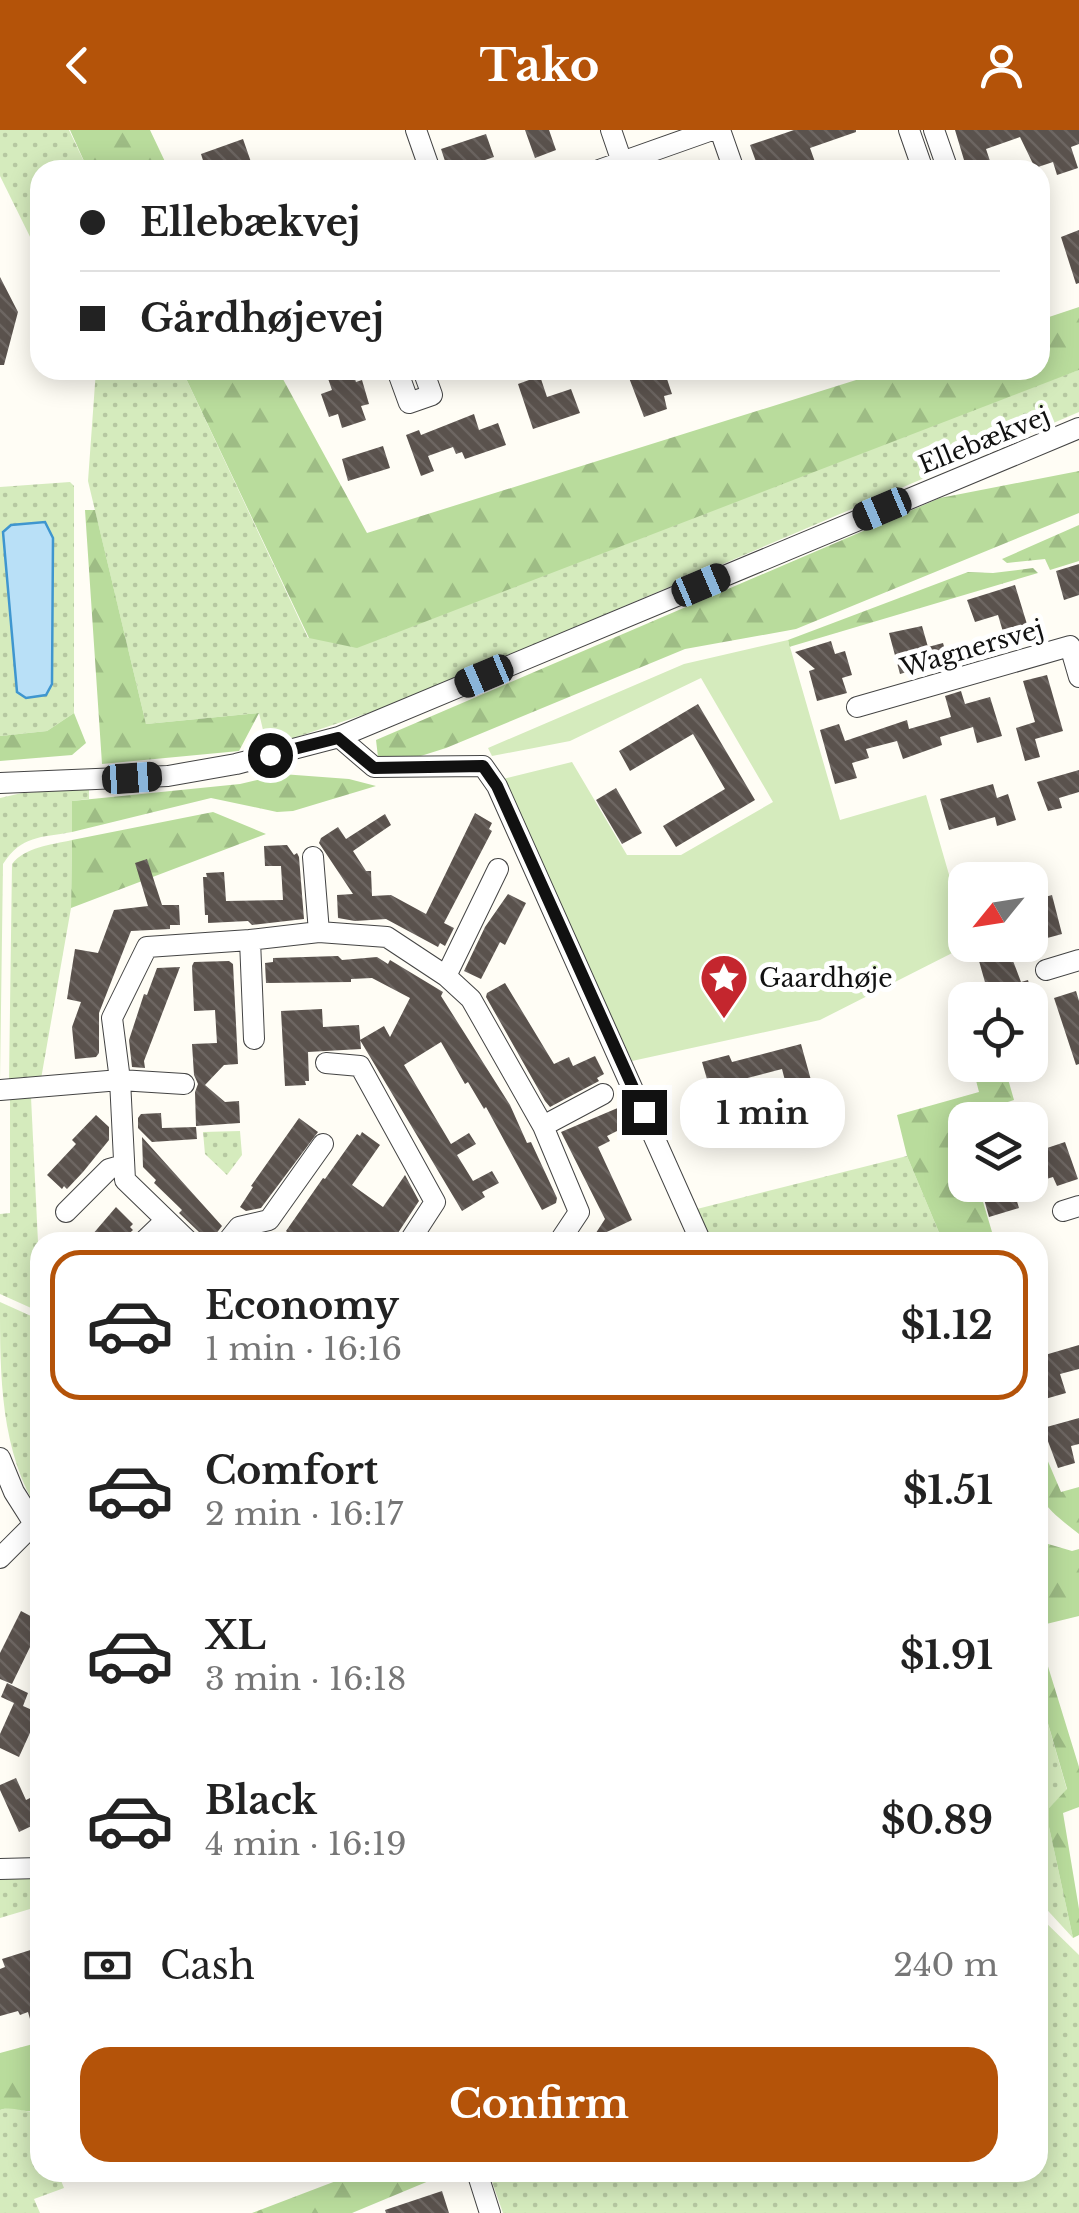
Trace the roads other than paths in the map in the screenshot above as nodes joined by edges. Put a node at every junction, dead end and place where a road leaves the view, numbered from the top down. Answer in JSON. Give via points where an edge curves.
{"nodes":[{"id":1,"x":412,"y":130,"type":"edge"},
{"id":2,"x":611,"y":130,"type":"edge"},
{"id":3,"x":712,"y":130,"type":"edge"},
{"id":4,"x":720,"y":130,"type":"edge"},
{"id":5,"x":909,"y":130,"type":"edge"},
{"id":6,"x":934,"y":130,"type":"edge"},
{"id":7,"x":426,"y":160,"type":"edge"},
{"id":8,"x":621,"y":160,"type":"edge"},
{"id":9,"x":628,"y":160,"type":"edge"},
{"id":10,"x":730,"y":160,"type":"edge"},
{"id":11,"x":920,"y":160,"type":"edge"},
{"id":12,"x":944,"y":160,"type":"edge"},
{"id":13,"x":401,"y":380,"type":"edge"},
{"id":14,"x":426,"y":380,"type":"edge"},
{"id":15,"x":1079,"y":428,"type":"edge"},
{"id":16,"x":1079,"y":677,"type":"edge"},
{"id":17,"x":857,"y":707,"type":"dead end"},
{"id":18,"x":338,"y":738,"type":"junction"},
{"id":19,"x":0,"y":783,"type":"edge"},
{"id":20,"x":313,"y":857,"type":"dead end"},
{"id":21,"x":498,"y":869,"type":"dead end"},
{"id":22,"x":319,"y":932,"type":"junction"},
{"id":23,"x":250,"y":940,"type":"junction"},
{"id":24,"x":1079,"y":960,"type":"edge"},
{"id":25,"x":1046,"y":970,"type":"dead end"},
{"id":26,"x":446,"y":976,"type":"junction"},
{"id":27,"x":254,"y":1039,"type":"dead end"},
{"id":28,"x":326,"y":1063,"type":"dead end"},
{"id":29,"x":120,"y":1080,"type":"junction"},
{"id":30,"x":184,"y":1084,"type":"dead end"},
{"id":31,"x":0,"y":1090,"type":"edge"},
{"id":32,"x":603,"y":1094,"type":"dead end"},
{"id":33,"x":543,"y":1126,"type":"junction"},
{"id":34,"x":324,"y":1144,"type":"dead end"},
{"id":35,"x":122,"y":1165,"type":"junction"},
{"id":36,"x":66,"y":1212,"type":"dead end"},
{"id":37,"x":166,"y":1220,"type":"junction"},
{"id":38,"x":154,"y":1232,"type":"edge"},
{"id":39,"x":179,"y":1232,"type":"edge"},
{"id":40,"x":235,"y":1232,"type":"edge"},
{"id":41,"x":416,"y":1232,"type":"edge"},
{"id":42,"x":566,"y":1232,"type":"edge"},
{"id":43,"x":697,"y":1232,"type":"edge"},
{"id":44,"x":0,"y":1458,"type":"edge"},
{"id":45,"x":30,"y":1517,"type":"edge"},
{"id":46,"x":30,"y":1534,"type":"edge"},
{"id":47,"x":0,"y":1558,"type":"edge"},
{"id":48,"x":30,"y":1868,"type":"edge"},
{"id":49,"x":0,"y":1869,"type":"edge"},
{"id":50,"x":479,"y":2182,"type":"edge"},
{"id":51,"x":490,"y":2213,"type":"edge"}],
"edges":[{"from":1,"to":7,"type":"street"},
{"from":2,"to":8,"type":"street"},
{"from":3,"to":9,"type":"street"},
{"from":4,"to":10,"type":"street"},
{"from":5,"to":11,"type":"street"},
{"from":6,"to":12,"type":"street"},
{"from":13,"to":14,"type":"street","via":[[409,403],[432,396]]},
{"from":15,"to":18,"type":"street","name":"Ellebækvej"},
{"from":16,"to":17,"type":"street","name":"Wagnersvej","via":[[1070,646]]},
{"from":18,"to":19,"type":"street","name":"Ellebækvej","via":[[168,776]]},
{"from":18,"to":43,"type":"street","via":[[374,768],[483,766]]},
{"from":20,"to":22,"type":"street"},
{"from":21,"to":26,"type":"street"},
{"from":22,"to":23,"type":"street"},
{"from":22,"to":26,"type":"street","via":[[387,937]]},
{"from":23,"to":27,"type":"street"},
{"from":23,"to":29,"type":"street","via":[[147,946],[112,1018]]},
{"from":24,"to":25,"type":"street"},
{"from":26,"to":33,"type":"street","via":[[470,999]]},
{"from":28,"to":41,"type":"street","via":[[360,1066],[435,1202]]},
{"from":29,"to":30,"type":"street"},
{"from":29,"to":31,"type":"street"},
{"from":29,"to":35,"type":"street"},
{"from":32,"to":33,"type":"street"},
{"from":33,"to":42,"type":"street","via":[[578,1212]]},
{"from":34,"to":40,"type":"street","via":[[269,1220]]},
{"from":35,"to":36,"type":"street","via":[[109,1168]]},
{"from":35,"to":37,"type":"street","via":[[124,1180]]},
{"from":37,"to":38,"type":"street"},
{"from":37,"to":39,"type":"street"},
{"from":44,"to":45,"type":"street"},
{"from":46,"to":47,"type":"street"},
{"from":48,"to":49,"type":"street"},
{"from":50,"to":51,"type":"street"}]}
